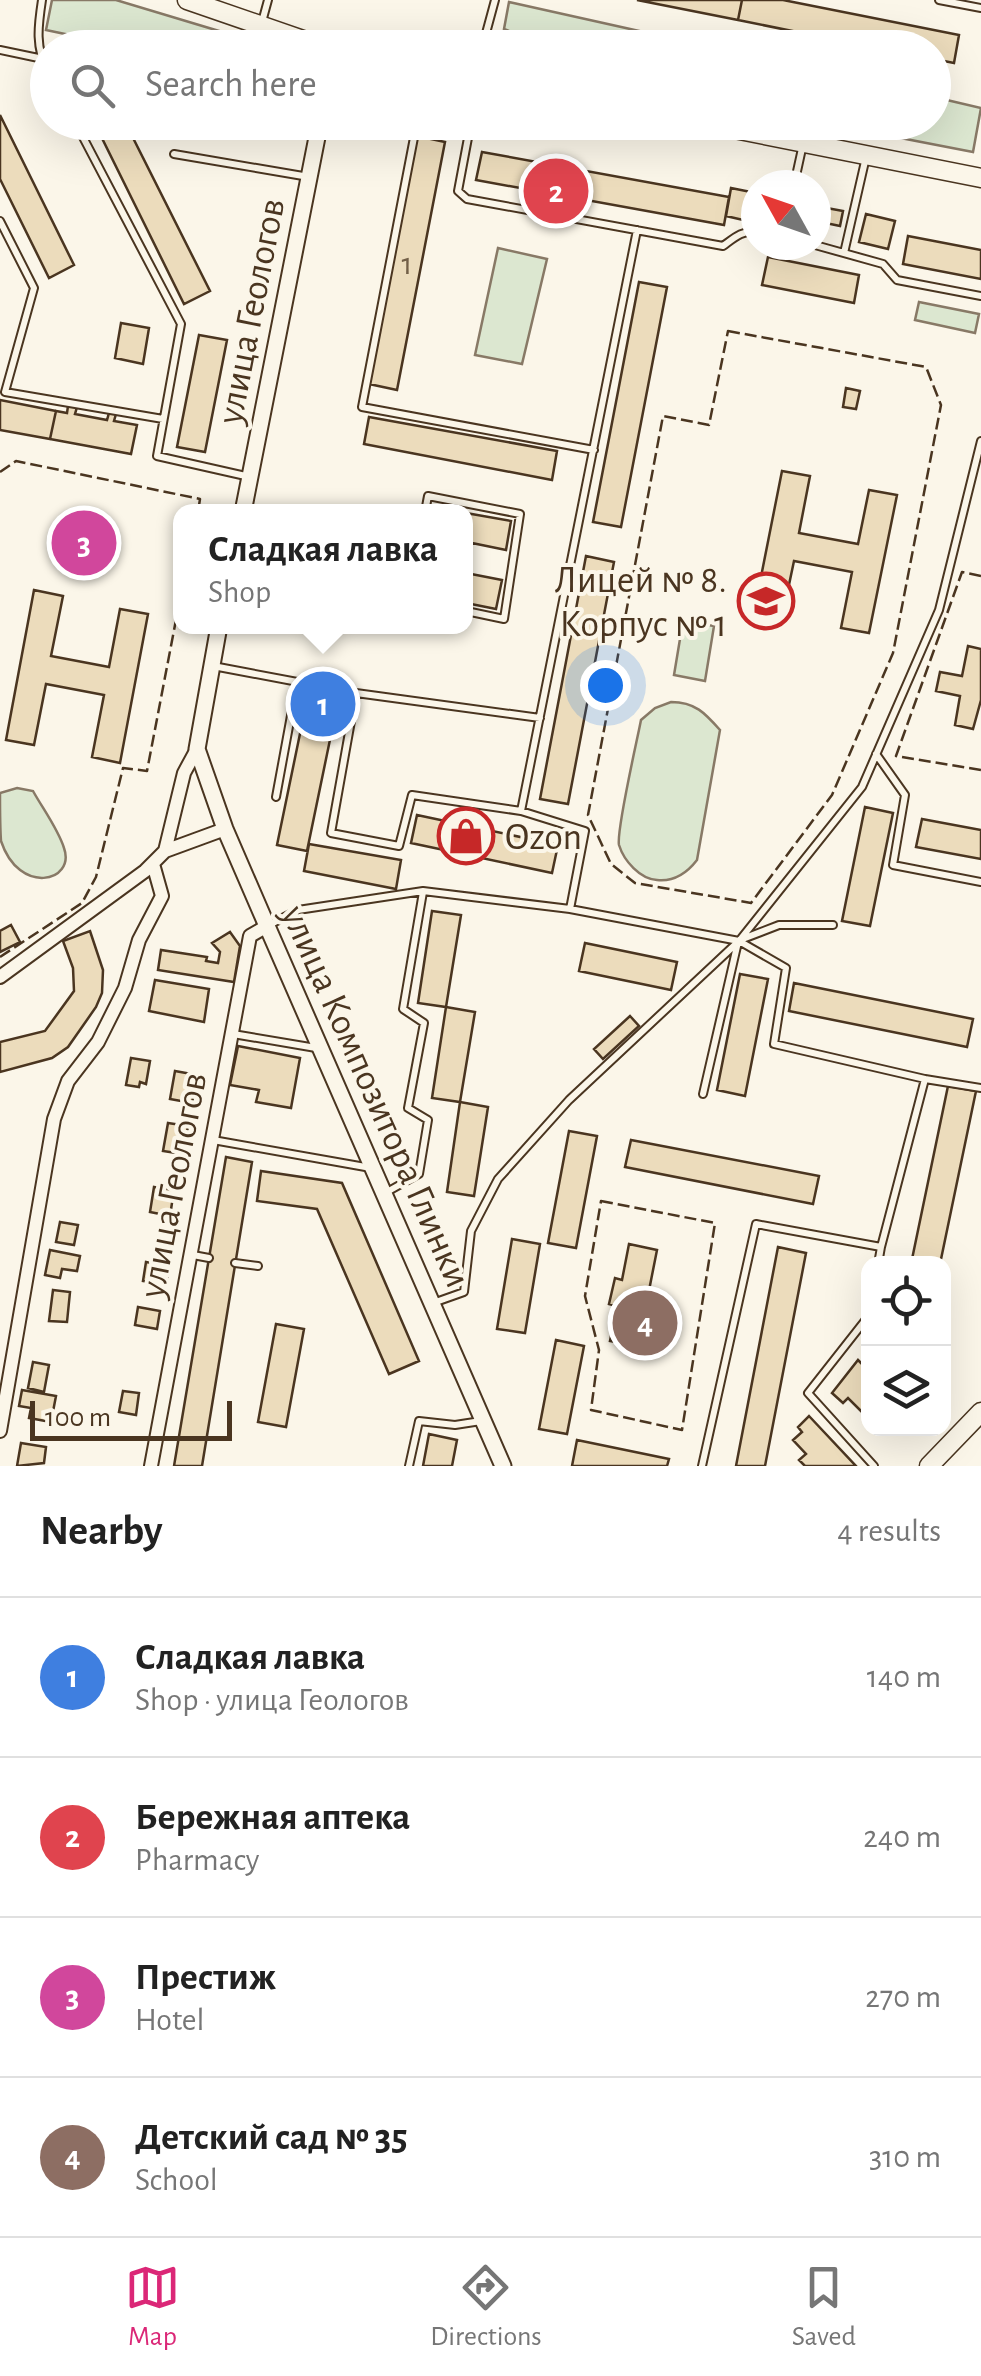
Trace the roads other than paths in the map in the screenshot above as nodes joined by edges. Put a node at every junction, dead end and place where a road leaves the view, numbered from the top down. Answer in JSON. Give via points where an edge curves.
{"nodes":[{"id":1,"x":42,"y":0,"type":"edge"},
{"id":2,"x":187,"y":0,"type":"edge"},
{"id":3,"x":268,"y":0,"type":"edge"},
{"id":4,"x":495,"y":0,"type":"edge"},
{"id":5,"x":939,"y":0,"type":"edge"},
{"id":6,"x":981,"y":8,"type":"edge"},
{"id":7,"x":262,"y":24,"type":"junction"},
{"id":8,"x":38,"y":30,"type":"edge"},
{"id":9,"x":278,"y":30,"type":"edge"},
{"id":10,"x":487,"y":30,"type":"edge"},
{"id":11,"x":0,"y":50,"type":"edge"},
{"id":12,"x":30,"y":56,"type":"edge"},
{"id":13,"x":84,"y":140,"type":"edge"},
{"id":14,"x":317,"y":140,"type":"edge"},
{"id":15,"x":414,"y":140,"type":"edge"},
{"id":16,"x":468,"y":140,"type":"edge"},
{"id":17,"x":788,"y":140,"type":"edge"},
{"id":18,"x":803,"y":143,"type":"junction"},
{"id":19,"x":174,"y":154,"type":"dead end"},
{"id":20,"x":866,"y":155,"type":"junction"},
{"id":21,"x":797,"y":170,"type":"edge"},
{"id":22,"x":310,"y":178,"type":"junction"},
{"id":23,"x":981,"y":178,"type":"edge"},
{"id":24,"x":0,"y":222,"type":"edge"},
{"id":25,"x":637,"y":230,"type":"junction"},
{"id":26,"x":741,"y":233,"type":"edge"},
{"id":27,"x":831,"y":249,"type":"edge"},
{"id":28,"x":844,"y":253,"type":"junction"},
{"id":29,"x":981,"y":296,"type":"edge"},
{"id":30,"x":2,"y":391,"type":"edge"},
{"id":31,"x":164,"y":420,"type":"junction"},
{"id":32,"x":981,"y":441,"type":"edge"},
{"id":33,"x":594,"y":450,"type":"junction"},
{"id":34,"x":250,"y":477,"type":"junction"},
{"id":35,"x":245,"y":504,"type":"edge"},
{"id":36,"x":426,"y":504,"type":"edge"},
{"id":37,"x":469,"y":504,"type":"edge"},
{"id":38,"x":473,"y":505,"type":"edge"},
{"id":39,"x":473,"y":613,"type":"edge"},
{"id":40,"x":218,"y":634,"type":"edge"},
{"id":41,"x":212,"y":666,"type":"junction"},
{"id":42,"x":297,"y":684,"type":"junction"},
{"id":43,"x":356,"y":693,"type":"junction"},
{"id":44,"x":540,"y":718,"type":"junction"},
{"id":45,"x":197,"y":749,"type":"junction"},
{"id":46,"x":876,"y":754,"type":"junction"},
{"id":47,"x":276,"y":797,"type":"dead end"},
{"id":48,"x":521,"y":811,"type":"junction"},
{"id":49,"x":225,"y":829,"type":"junction"},
{"id":50,"x":165,"y":851,"type":"junction"},
{"id":51,"x":153,"y":864,"type":"junction"},
{"id":52,"x":981,"y":882,"type":"edge"},
{"id":53,"x":423,"y":891,"type":"junction"},
{"id":54,"x":570,"y":910,"type":"junction"},
{"id":55,"x":833,"y":925,"type":"dead end"},
{"id":56,"x":267,"y":926,"type":"junction"},
{"id":57,"x":739,"y":941,"type":"junction"},
{"id":58,"x":1,"y":980,"type":"edge"},
{"id":59,"x":234,"y":1034,"type":"junction"},
{"id":60,"x":320,"y":1048,"type":"junction"},
{"id":61,"x":926,"y":1079,"type":"junction"},
{"id":62,"x":981,"y":1088,"type":"edge"},
{"id":63,"x":703,"y":1094,"type":"dead end"},
{"id":64,"x":213,"y":1140,"type":"junction"},
{"id":65,"x":372,"y":1168,"type":"junction"},
{"id":66,"x":384,"y":1194,"type":"junction"},
{"id":67,"x":882,"y":1247,"type":"junction"},
{"id":68,"x":191,"y":1255,"type":"junction"},
{"id":69,"x":880,"y":1256,"type":"edge"},
{"id":70,"x":209,"y":1258,"type":"dead end"},
{"id":71,"x":235,"y":1262,"type":"dead end"},
{"id":72,"x":258,"y":1266,"type":"dead end"},
{"id":73,"x":432,"y":1304,"type":"junction"},
{"id":74,"x":861,"y":1324,"type":"edge"},
{"id":75,"x":981,"y":1412,"type":"edge"},
{"id":76,"x":484,"y":1420,"type":"junction"},
{"id":77,"x":0,"y":1431,"type":"edge"},
{"id":78,"x":152,"y":1466,"type":"edge"},
{"id":79,"x":409,"y":1466,"type":"edge"},
{"id":80,"x":503,"y":1466,"type":"edge"},
{"id":81,"x":702,"y":1466,"type":"edge"},
{"id":82,"x":874,"y":1466,"type":"edge"},
{"id":83,"x":929,"y":1466,"type":"edge"}],
"edges":[{"from":1,"to":8,"type":"lane"},
{"from":2,"to":7,"type":"main road"},
{"from":3,"to":7,"type":"lane"},
{"from":4,"to":10,"type":"lane"},
{"from":5,"to":6,"type":"lane"},
{"from":7,"to":9,"type":"main road"},
{"from":11,"to":12,"type":"lane"},
{"from":13,"to":31,"type":"lane","via":[[182,324]]},
{"from":14,"to":22,"type":"street","name":"улица Геологов"},
{"from":15,"to":33,"type":"lane","via":[[362,406]]},
{"from":16,"to":25,"type":"lane","via":[[462,196]]},
{"from":17,"to":18,"type":"main road"},
{"from":18,"to":20,"type":"main road"},
{"from":18,"to":21,"type":"lane"},
{"from":19,"to":22,"type":"lane"},
{"from":20,"to":23,"type":"main road"},
{"from":20,"to":28,"type":"lane"},
{"from":22,"to":34,"type":"street","name":"улица Геологов"},
{"from":24,"to":30,"type":"lane","via":[[34,288]]},
{"from":25,"to":26,"type":"lane","via":[[723,246]]},
{"from":25,"to":33,"type":"lane"},
{"from":27,"to":28,"type":"lane"},
{"from":28,"to":29,"type":"lane","via":[[882,264],[897,280]]},
{"from":30,"to":31,"type":"lane"},
{"from":31,"to":34,"type":"lane","via":[[157,456]]},
{"from":32,"to":46,"type":"lane","via":[[939,610]]},
{"from":33,"to":44,"type":"lane"},
{"from":34,"to":35,"type":"street","name":"улица Геологов"},
{"from":36,"to":37,"type":"lane","via":[[428,496]]},
{"from":38,"to":39,"type":"lane","via":[[520,514],[504,619]]},
{"from":40,"to":41,"type":"street"},
{"from":41,"to":42,"type":"lane"},
{"from":41,"to":45,"type":"street"},
{"from":42,"to":43,"type":"lane"},
{"from":42,"to":47,"type":"lane"},
{"from":43,"to":44,"type":"lane"},
{"from":43,"to":48,"type":"lane","via":[[332,832],[399,846],[412,794]]},
{"from":44,"to":48,"type":"lane"},
{"from":45,"to":49,"type":"street","name":"улица Композитора Глинки"},
{"from":45,"to":50,"type":"street","via":[[184,773]]},
{"from":46,"to":52,"type":"lane","via":[[905,795],[892,865]]},
{"from":46,"to":57,"type":"lane","via":[[862,787]]},
{"from":48,"to":54,"type":"lane","via":[[585,831]]},
{"from":49,"to":50,"type":"street"},
{"from":49,"to":56,"type":"street","name":"улица Композитора Глинки"},
{"from":50,"to":51,"type":"street"},
{"from":51,"to":58,"type":"street"},
{"from":51,"to":77,"type":"street","via":[[162,896],[138,940],[125,988],[98,1042],[68,1081],[54,1118]]},
{"from":53,"to":54,"type":"lane"},
{"from":53,"to":56,"type":"lane","via":[[298,910]]},
{"from":53,"to":66,"type":"lane","via":[[403,1008],[424,1023],[408,1108],[428,1120],[418,1174]]},
{"from":54,"to":57,"type":"lane"},
{"from":55,"to":57,"type":"lane","via":[[779,925]]},
{"from":56,"to":59,"type":"street","name":"улица Геологов","via":[[250,936]]},
{"from":56,"to":60,"type":"street","name":"улица Композитора Глинки"},
{"from":57,"to":61,"type":"lane","via":[[786,968],[774,1044]]},
{"from":57,"to":63,"type":"lane"},
{"from":57,"to":73,"type":"lane","via":[[569,1100],[498,1179],[470,1231],[464,1292]]},
{"from":59,"to":60,"type":"lane"},
{"from":59,"to":64,"type":"street","name":"улица Геологов"},
{"from":60,"to":65,"type":"street","name":"улица Композитора Глинки"},
{"from":61,"to":62,"type":"lane"},
{"from":61,"to":67,"type":"lane"},
{"from":64,"to":65,"type":"lane"},
{"from":64,"to":68,"type":"street","name":"улица Геологов"},
{"from":65,"to":66,"type":"street","name":"улица Композитора Глинки"},
{"from":66,"to":73,"type":"street","name":"улица Композитора Глинки"},
{"from":67,"to":69,"type":"lane"},
{"from":67,"to":81,"type":"lane","via":[[756,1224]]},
{"from":68,"to":70,"type":"lane"},
{"from":68,"to":78,"type":"street","name":"улица Геологов"},
{"from":71,"to":72,"type":"lane"},
{"from":73,"to":76,"type":"street","name":"улица Композитора Глинки"},
{"from":74,"to":82,"type":"lane","via":[[808,1393]]},
{"from":75,"to":83,"type":"main road"},
{"from":76,"to":79,"type":"lane","via":[[419,1421]]},
{"from":76,"to":80,"type":"street","name":"улица Композитора Глинки"}]}
